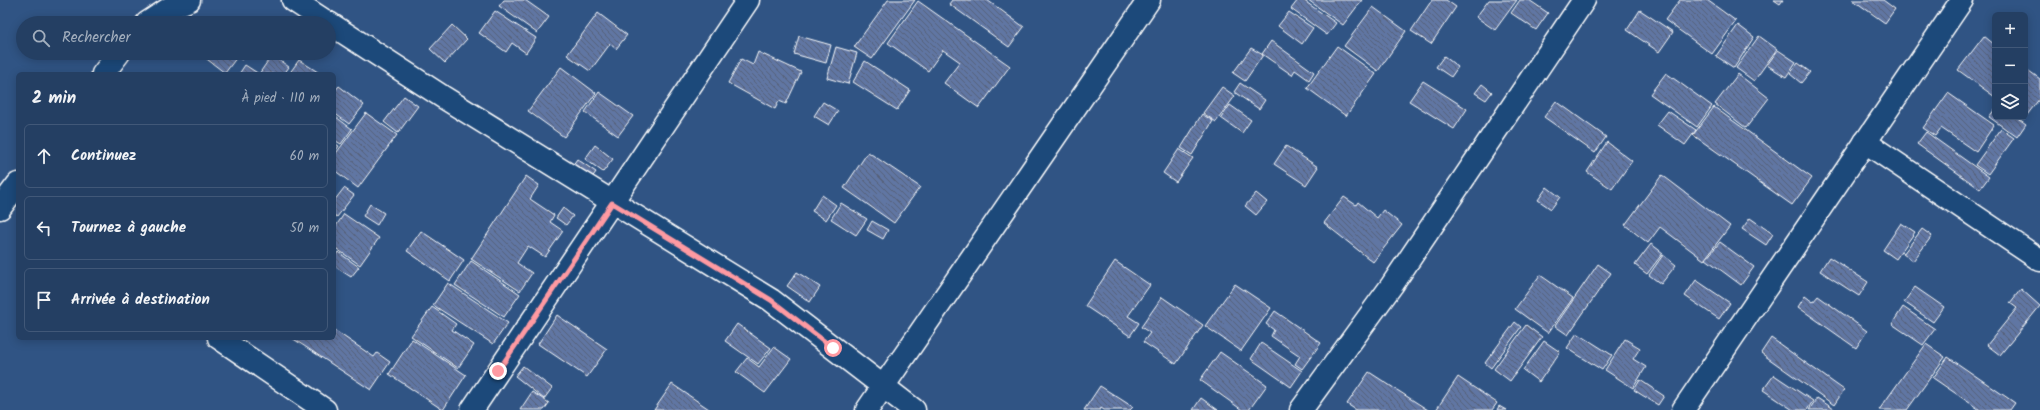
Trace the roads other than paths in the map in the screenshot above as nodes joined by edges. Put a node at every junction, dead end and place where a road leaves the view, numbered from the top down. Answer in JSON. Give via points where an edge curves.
{"nodes":[{"id":1,"x":189,"y":0,"type":"edge"},
{"id":2,"x":293,"y":0,"type":"edge"},
{"id":3,"x":748,"y":0,"type":"edge"},
{"id":4,"x":1149,"y":0,"type":"edge"},
{"id":5,"x":1584,"y":0,"type":"edge"},
{"id":6,"x":1962,"y":0,"type":"edge"},
{"id":7,"x":158,"y":16,"type":"edge"},
{"id":8,"x":318,"y":16,"type":"edge"},
{"id":9,"x":336,"y":27,"type":"edge"},
{"id":10,"x":114,"y":60,"type":"edge"},
{"id":11,"x":105,"y":72,"type":"edge"},
{"id":12,"x":1865,"y":142,"type":"junction"},
{"id":13,"x":612,"y":203,"type":"junction"},
{"id":14,"x":2040,"y":260,"type":"edge"},
{"id":15,"x":222,"y":340,"type":"edge"},
{"id":16,"x":883,"y":387,"type":"junction"},
{"id":17,"x":325,"y":410,"type":"edge"},
{"id":18,"x":472,"y":410,"type":"edge"},
{"id":19,"x":866,"y":410,"type":"edge"},
{"id":20,"x":914,"y":410,"type":"edge"},
{"id":21,"x":1301,"y":410,"type":"edge"},
{"id":22,"x":1683,"y":410,"type":"edge"}],
"edges":[{"from":1,"to":7,"type":"street"},
{"from":2,"to":8,"type":"street"},
{"from":3,"to":13,"type":"street"},
{"from":4,"to":16,"type":"street"},
{"from":5,"to":21,"type":"street","via":[[1392,285]]},
{"from":6,"to":12,"type":"street"},
{"from":9,"to":13,"type":"street"},
{"from":10,"to":11,"type":"street"},
{"from":12,"to":14,"type":"street"},
{"from":12,"to":22,"type":"street"},
{"from":13,"to":16,"type":"street","via":[[771,300]]},
{"from":13,"to":18,"type":"street"},
{"from":15,"to":17,"type":"street"},
{"from":16,"to":19,"type":"street"},
{"from":16,"to":20,"type":"street"}]}
